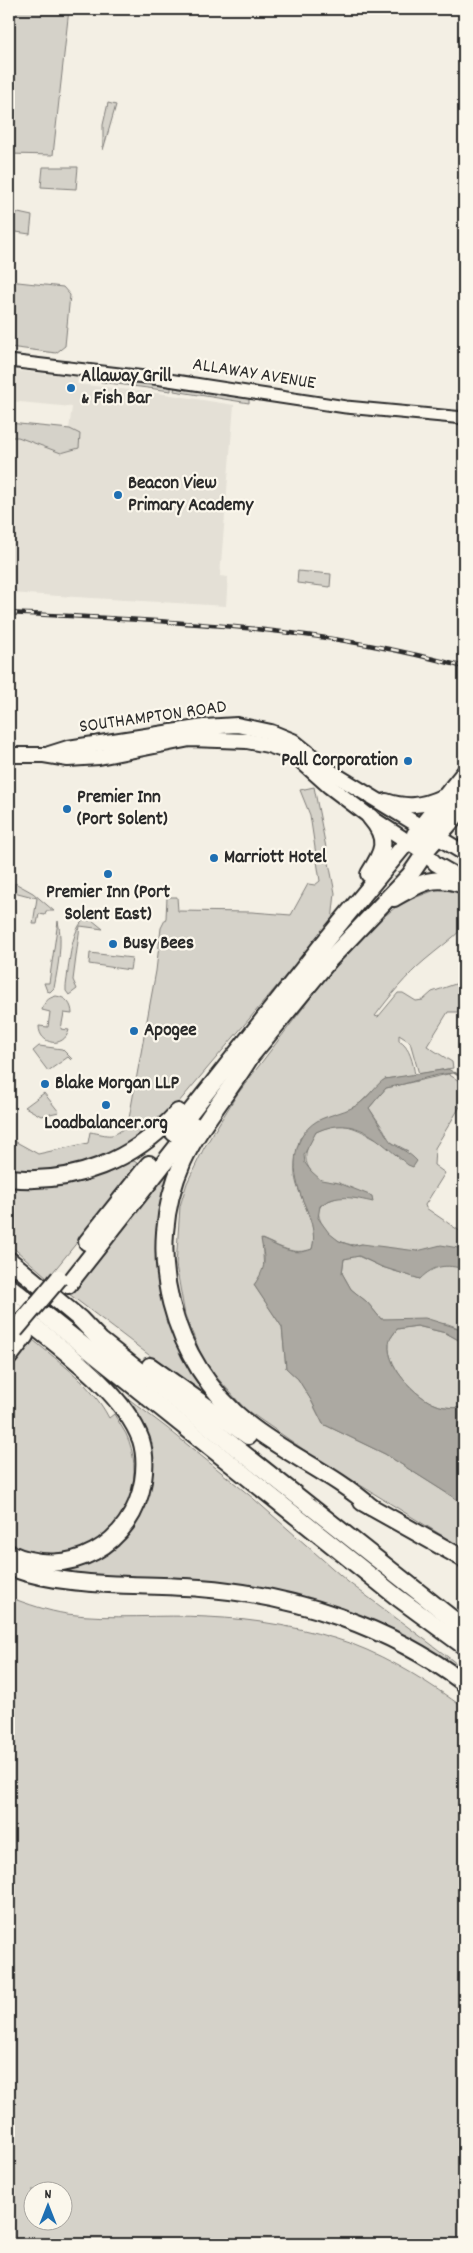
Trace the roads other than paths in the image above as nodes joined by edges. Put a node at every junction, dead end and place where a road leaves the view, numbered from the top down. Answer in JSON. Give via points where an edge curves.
{"nodes":[{"id":1,"x":9,"y":361,"type":"edge"},
{"id":2,"x":464,"y":418,"type":"edge"},
{"id":3,"x":9,"y":755,"type":"edge"},
{"id":4,"x":44,"y":755,"type":"junction"},
{"id":5,"x":464,"y":772,"type":"edge"},
{"id":6,"x":334,"y":774,"type":"junction"},
{"id":7,"x":464,"y":791,"type":"edge"},
{"id":8,"x":369,"y":795,"type":"junction"},
{"id":9,"x":446,"y":795,"type":"junction"},
{"id":10,"x":464,"y":808,"type":"edge"},
{"id":11,"x":370,"y":817,"type":"junction"},
{"id":12,"x":426,"y":842,"type":"junction"},
{"id":13,"x":464,"y":853,"type":"edge"},
{"id":14,"x":464,"y":872,"type":"edge"},
{"id":15,"x":464,"y":880,"type":"edge"},
{"id":16,"x":464,"y":885,"type":"edge"},
{"id":17,"x":355,"y":907,"type":"junction"},
{"id":18,"x":378,"y":907,"type":"junction"},
{"id":19,"x":232,"y":1057,"type":"junction"},
{"id":20,"x":249,"y":1059,"type":"junction"},
{"id":21,"x":9,"y":1178,"type":"edge"},
{"id":22,"x":9,"y":1260,"type":"edge"},
{"id":23,"x":64,"y":1281,"type":"junction"},
{"id":24,"x":9,"y":1286,"type":"edge"},
{"id":25,"x":9,"y":1306,"type":"edge"},
{"id":26,"x":80,"y":1318,"type":"junction"},
{"id":27,"x":16,"y":1335,"type":"edge"},
{"id":28,"x":9,"y":1357,"type":"edge"},
{"id":29,"x":371,"y":1507,"type":"junction"},
{"id":30,"x":9,"y":1553,"type":"edge"},
{"id":31,"x":464,"y":1559,"type":"edge"},
{"id":32,"x":9,"y":1567,"type":"edge"},
{"id":33,"x":397,"y":1597,"type":"junction"},
{"id":34,"x":464,"y":1628,"type":"edge"},
{"id":35,"x":464,"y":1646,"type":"edge"},
{"id":36,"x":464,"y":1657,"type":"edge"},
{"id":37,"x":464,"y":1683,"type":"edge"}],
"edges":[{"from":1,"to":2,"type":"street","name":"ALLAWAY AVENUE","via":[[162,379],[346,407]]},
{"from":3,"to":4,"type":"main road","name":"SOUTHAMPTON ROAD"},
{"from":4,"to":6,"type":"main road","name":"SOUTHAMPTON ROAD","via":[[161,733],[237,725],[285,737]]},
{"from":4,"to":11,"type":"main road","name":"SOUTHAMPTON ROAD","via":[[99,757],[190,739],[247,741],[283,750],[300,760]]},
{"from":5,"to":9,"type":"main road"},
{"from":6,"to":8,"type":"main road","name":"SOUTHAMPTON ROAD"},
{"from":6,"to":12,"type":"main road","via":[[350,791]]},
{"from":7,"to":12,"type":"main road"},
{"from":8,"to":9,"type":"main road","via":[[409,806],[426,804]]},
{"from":8,"to":12,"type":"main road","name":"SOUTHAMPTON ROAD"},
{"from":9,"to":12,"type":"main road"},
{"from":10,"to":12,"type":"main road"},
{"from":11,"to":12,"type":"main road","name":"SOUTHAMPTON ROAD"},
{"from":11,"to":17,"type":"highway","via":[[382,836],[382,851],[359,892]]},
{"from":12,"to":13,"type":"main road"},
{"from":12,"to":14,"type":"main road"},
{"from":12,"to":15,"type":"main road","via":[[436,864]]},
{"from":12,"to":17,"type":"highway","via":[[379,891]]},
{"from":12,"to":18,"type":"highway","via":[[410,875]]},
{"from":16,"to":18,"type":"highway","via":[[443,879],[430,880]]},
{"from":17,"to":19,"type":"highway"},
{"from":18,"to":20,"type":"highway","via":[[330,959]]},
{"from":19,"to":21,"type":"highway","via":[[165,1126],[122,1157],[71,1175],[35,1180]]},
{"from":19,"to":23,"type":"highway"},
{"from":20,"to":23,"type":"highway"},
{"from":20,"to":29,"type":"highway","via":[[188,1152],[175,1182],[164,1246],[166,1280],[173,1312],[198,1368],[226,1404],[261,1434],[356,1494]]},
{"from":22,"to":26,"type":"highway"},
{"from":23,"to":27,"type":"highway","bridge":true},
{"from":24,"to":33,"type":"highway"},
{"from":25,"to":30,"type":"highway","via":[[106,1389],[140,1440],[145,1471],[141,1494],[132,1516],[100,1549],[81,1558],[41,1563]]},
{"from":26,"to":29,"type":"highway","via":[[242,1432]]},
{"from":26,"to":34,"type":"highway","via":[[100,1340]]},
{"from":27,"to":28,"type":"highway"},
{"from":29,"to":31,"type":"highway"},
{"from":32,"to":37,"type":"highway","via":[[54,1579],[201,1588],[272,1598],[319,1610],[391,1638]]},
{"from":33,"to":35,"type":"highway"},
{"from":33,"to":36,"type":"highway"}]}
